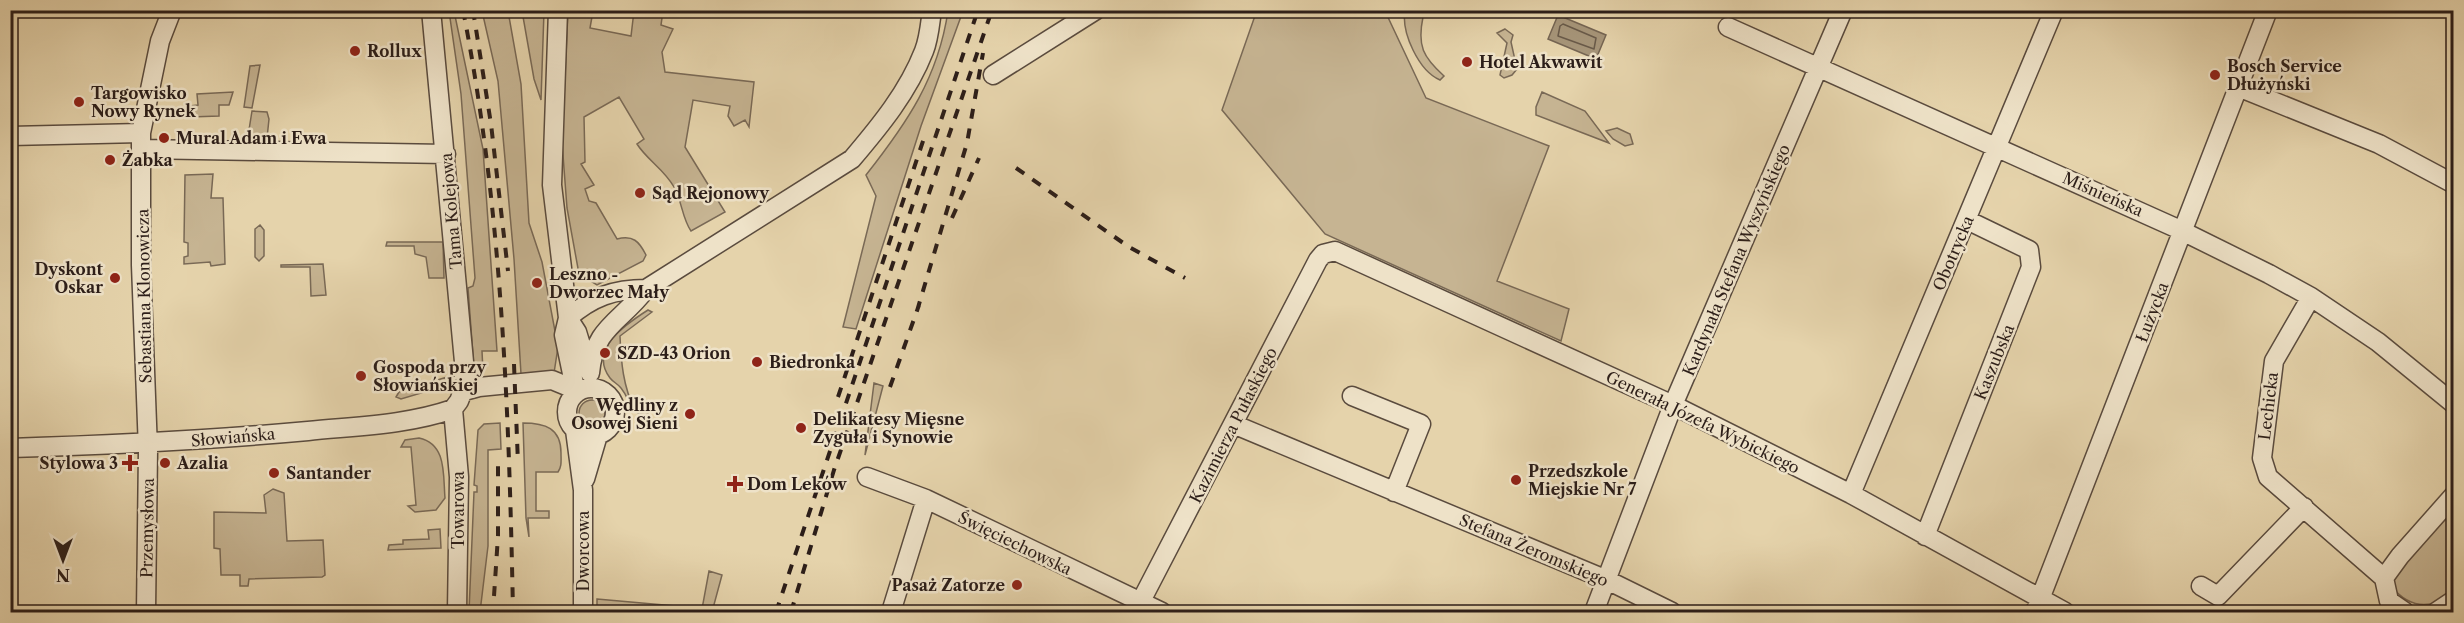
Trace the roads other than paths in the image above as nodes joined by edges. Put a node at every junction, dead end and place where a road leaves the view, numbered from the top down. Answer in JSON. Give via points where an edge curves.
{"nodes":[{"id":1,"x":172,"y":10,"type":"edge"},
{"id":2,"x":431,"y":10,"type":"edge"},
{"id":3,"x":558,"y":10,"type":"edge"},
{"id":4,"x":932,"y":10,"type":"edge"},
{"id":5,"x":1096,"y":10,"type":"edge"},
{"id":6,"x":1843,"y":10,"type":"edge"},
{"id":7,"x":2054,"y":10,"type":"edge"},
{"id":8,"x":2268,"y":10,"type":"edge"},
{"id":9,"x":1728,"y":27,"type":"dead end"},
{"id":10,"x":1819,"y":66,"type":"junction"},
{"id":11,"x":993,"y":75,"type":"dead end"},
{"id":12,"x":2238,"y":87,"type":"junction"},
{"id":13,"x":10,"y":136,"type":"edge"},
{"id":14,"x":141,"y":141,"type":"junction"},
{"id":15,"x":1997,"y":147,"type":"junction"},
{"id":16,"x":446,"y":154,"type":"junction"},
{"id":17,"x":2454,"y":184,"type":"edge"},
{"id":18,"x":1967,"y":220,"type":"junction"},
{"id":19,"x":2182,"y":231,"type":"junction"},
{"id":20,"x":1330,"y":251,"type":"joint"},
{"id":21,"x":562,"y":274,"type":"junction"},
{"id":22,"x":646,"y":289,"type":"junction"},
{"id":23,"x":2311,"y":297,"type":"junction"},
{"id":24,"x":593,"y":298,"type":"junction"},
{"id":25,"x":568,"y":318,"type":"junction"},
{"id":26,"x":609,"y":326,"type":"junction"},
{"id":27,"x":590,"y":373,"type":"junction"},
{"id":28,"x":601,"y":390,"type":"junction"},
{"id":29,"x":465,"y":391,"type":"junction"},
{"id":30,"x":1352,"y":396,"type":"dead end"},
{"id":31,"x":572,"y":401,"type":"junction"},
{"id":32,"x":2454,"y":404,"type":"edge"},
{"id":33,"x":1673,"y":405,"type":"junction"},
{"id":34,"x":453,"y":408,"type":"junction"},
{"id":35,"x":1233,"y":424,"type":"junction"},
{"id":36,"x":575,"y":430,"type":"junction"},
{"id":37,"x":598,"y":435,"type":"junction"},
{"id":38,"x":148,"y":444,"type":"junction"},
{"id":39,"x":10,"y":448,"type":"edge"},
{"id":40,"x":867,"y":477,"type":"dead end"},
{"id":41,"x":583,"y":490,"type":"junction"},
{"id":42,"x":1394,"y":492,"type":"junction"},
{"id":43,"x":1851,"y":494,"type":"junction"},
{"id":44,"x":2454,"y":495,"type":"edge"},
{"id":45,"x":926,"y":499,"type":"junction"},
{"id":46,"x":2304,"y":507,"type":"junction"},
{"id":47,"x":1925,"y":536,"type":"junction"},
{"id":48,"x":2384,"y":578,"type":"junction"},
{"id":49,"x":1607,"y":580,"type":"junction"},
{"id":50,"x":2201,"y":586,"type":"dead end"},
{"id":51,"x":2454,"y":600,"type":"edge"},
{"id":52,"x":1140,"y":603,"type":"junction"},
{"id":53,"x":2038,"y":606,"type":"edge"},
{"id":54,"x":2383,"y":607,"type":"edge"},
{"id":55,"x":146,"y":612,"type":"edge"},
{"id":56,"x":457,"y":612,"type":"edge"},
{"id":57,"x":583,"y":612,"type":"edge"},
{"id":58,"x":891,"y":612,"type":"edge"},
{"id":59,"x":1162,"y":612,"type":"edge"},
{"id":60,"x":1594,"y":612,"type":"edge"},
{"id":61,"x":1672,"y":612,"type":"edge"},
{"id":62,"x":2065,"y":612,"type":"edge"},
{"id":63,"x":2405,"y":612,"type":"edge"},
{"id":64,"x":2436,"y":612,"type":"edge"}],
"edges":[{"from":1,"to":14,"type":"street","name":"Sebastiana Klonowicza","via":[[160,41]]},
{"from":2,"to":16,"type":"street","name":"Tama Kolejowa"},
{"from":3,"to":21,"type":"street","via":[[552,185]]},
{"from":4,"to":22,"type":"street","via":[[924,50],[904,91],[852,159]]},
{"from":5,"to":11,"type":"street"},
{"from":6,"to":10,"type":"street","name":"Kardynała Stefana Wyszyńskiego"},
{"from":7,"to":15,"type":"street","name":"Obotrycka"},
{"from":8,"to":12,"type":"street","name":"Łużycka"},
{"from":9,"to":10,"type":"street","name":"Miśnieńska"},
{"from":10,"to":15,"type":"street","name":"Miśnieńska"},
{"from":10,"to":33,"type":"street","name":"Kardynała Stefana Wyszyńskiego"},
{"from":12,"to":17,"type":"street","via":[[2379,144]]},
{"from":12,"to":19,"type":"street","name":"Łużycka"},
{"from":13,"to":14,"type":"street"},
{"from":14,"to":16,"type":"street"},
{"from":14,"to":38,"type":"street","name":"Sebastiana Klonowicza"},
{"from":15,"to":18,"type":"street","name":"Obotrycka"},
{"from":15,"to":19,"type":"street","name":"Miśnieńska"},
{"from":16,"to":29,"type":"street","name":"Tama Kolejowa"},
{"from":18,"to":43,"type":"street","name":"Obotrycka"},
{"from":18,"to":47,"type":"street","name":"Kaszubska","via":[[2029,250],[2031,267]]},
{"from":19,"to":23,"type":"street","name":"Miśnieńska"},
{"from":19,"to":53,"type":"street","name":"Łużycka"},
{"from":20,"to":33,"type":"street","name":"Generała Józefa Wybickiego"},
{"from":20,"to":35,"type":"street","name":"Kazimierza Pułaskiego","via":[[1318,260]]},
{"from":21,"to":24,"type":"street"},
{"from":21,"to":25,"type":"street"},
{"from":22,"to":24,"type":"street","via":[[623,289]]},
{"from":22,"to":26,"type":"street"},
{"from":23,"to":32,"type":"street","name":"Miśnieńska","via":[[2378,342]]},
{"from":23,"to":46,"type":"street","name":"Lechicka","via":[[2274,362],[2262,458],[2268,477]]},
{"from":24,"to":25,"type":"street"},
{"from":25,"to":26,"type":"street","via":[[582,324]]},
{"from":25,"to":27,"type":"street","via":[[577,332]]},
{"from":25,"to":31,"type":"street","via":[[564,335]]},
{"from":26,"to":27,"type":"street","via":[[592,351]]},
{"from":27,"to":28,"type":"street"},
{"from":28,"to":31,"type":"street","via":[[588,388]]},
{"from":28,"to":37,"type":"street","via":[[612,401],[616,414],[610,428]]},
{"from":29,"to":31,"type":"street","via":[[558,381]]},
{"from":29,"to":34,"type":"street"},
{"from":30,"to":42,"type":"street","via":[[1421,424]]},
{"from":31,"to":36,"type":"street","via":[[570,423]]},
{"from":33,"to":43,"type":"street","name":"Generała Józefa Wybickiego"},
{"from":33,"to":49,"type":"street","name":"Kardynała Stefana Wyszyńskiego"},
{"from":34,"to":38,"type":"street","name":"Słowiańska","via":[[390,423]]},
{"from":34,"to":56,"type":"street","name":"Towarowa","via":[[459,477]]},
{"from":35,"to":42,"type":"street","name":"Stefana Żeromskiego"},
{"from":35,"to":52,"type":"street","name":"Kazimierza Pułaskiego"},
{"from":36,"to":37,"type":"street"},
{"from":36,"to":41,"type":"street","name":"Dworcowa"},
{"from":37,"to":41,"type":"street","name":"Dworcowa"},
{"from":38,"to":39,"type":"street","name":"Słowiańska"},
{"from":38,"to":55,"type":"street","name":"Przemysłowa"},
{"from":40,"to":45,"type":"street","name":"Święciechowska"},
{"from":41,"to":57,"type":"street","name":"Dworcowa"},
{"from":42,"to":49,"type":"street","name":"Stefana Żeromskiego"},
{"from":43,"to":47,"type":"street","name":"Generała Józefa Wybickiego"},
{"from":44,"to":48,"type":"street"},
{"from":45,"to":52,"type":"street","name":"Święciechowska"},
{"from":45,"to":58,"type":"street"},
{"from":46,"to":48,"type":"street","name":"Lechicka"},
{"from":46,"to":50,"type":"street","via":[[2218,596]]},
{"from":47,"to":53,"type":"street","name":"Generała Józefa Wybickiego"},
{"from":48,"to":54,"type":"street"},
{"from":49,"to":60,"type":"street","name":"Kardynała Stefana Wyszyńskiego"},
{"from":49,"to":61,"type":"street","name":"Stefana Żeromskiego"},
{"from":51,"to":64,"type":"street"},
{"from":52,"to":59,"type":"street","name":"Święciechowska"},
{"from":53,"to":62,"type":"street","name":"Generała Józefa Wybickiego"},
{"from":54,"to":63,"type":"street"}]}
